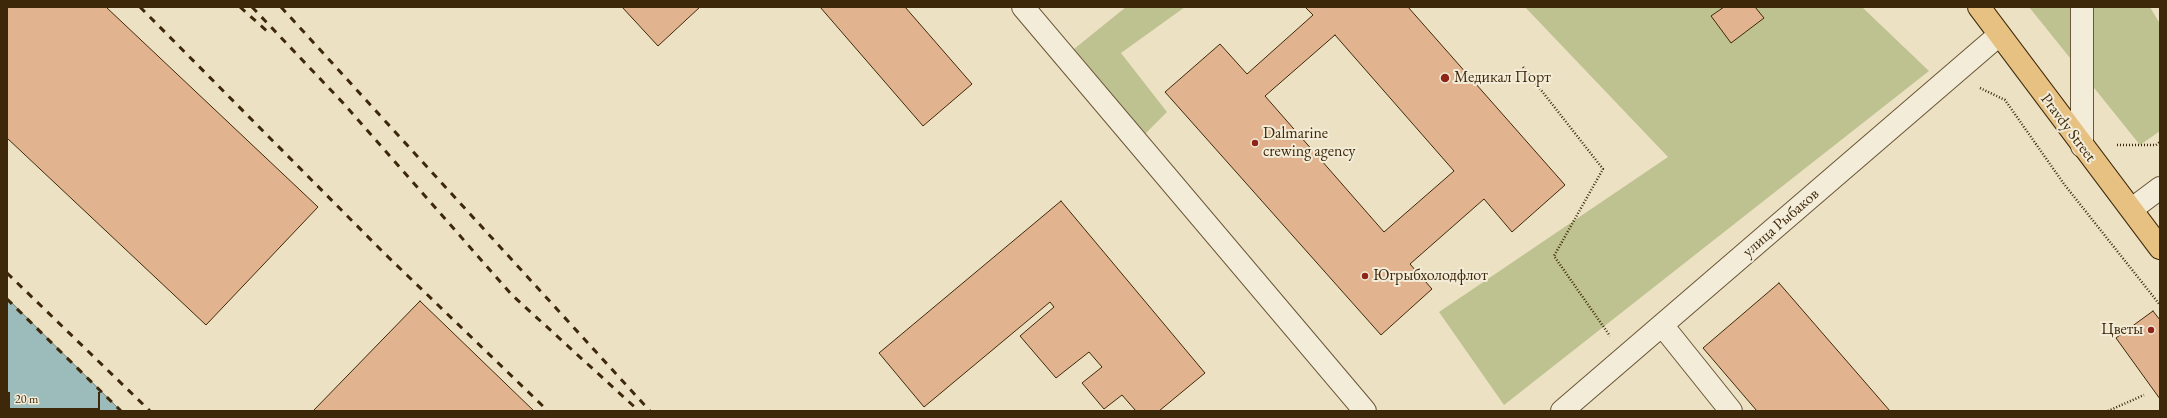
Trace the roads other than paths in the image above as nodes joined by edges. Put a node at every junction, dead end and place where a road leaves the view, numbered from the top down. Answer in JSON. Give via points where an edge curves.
{"nodes":[{"id":1,"x":1023,"y":7,"type":"edge"},
{"id":2,"x":1979,"y":7,"type":"edge"},
{"id":3,"x":2082,"y":7,"type":"edge"},
{"id":4,"x":1999,"y":35,"type":"junction"},
{"id":5,"x":2082,"y":146,"type":"junction"},
{"id":6,"x":2160,"y":188,"type":"edge"},
{"id":7,"x":2132,"y":209,"type":"junction"},
{"id":8,"x":2160,"y":248,"type":"edge"},
{"id":9,"x":1662,"y":325,"type":"junction"},
{"id":10,"x":1365,"y":411,"type":"edge"},
{"id":11,"x":1562,"y":411,"type":"edge"},
{"id":12,"x":1731,"y":411,"type":"edge"}],
"edges":[{"from":1,"to":10,"type":"street"},
{"from":2,"to":4,"type":"main road","name":"Pravdy Street"},
{"from":3,"to":5,"type":"street"},
{"from":4,"to":5,"type":"main road","name":"Pravdy Street"},
{"from":4,"to":9,"type":"street","name":"улица Рыбаков"},
{"from":5,"to":7,"type":"main road","name":"Pravdy Street"},
{"from":6,"to":7,"type":"street"},
{"from":7,"to":8,"type":"main road","name":"Pravdy Street"},
{"from":9,"to":11,"type":"street","name":"улица Рыбаков"},
{"from":9,"to":12,"type":"street"}]}
